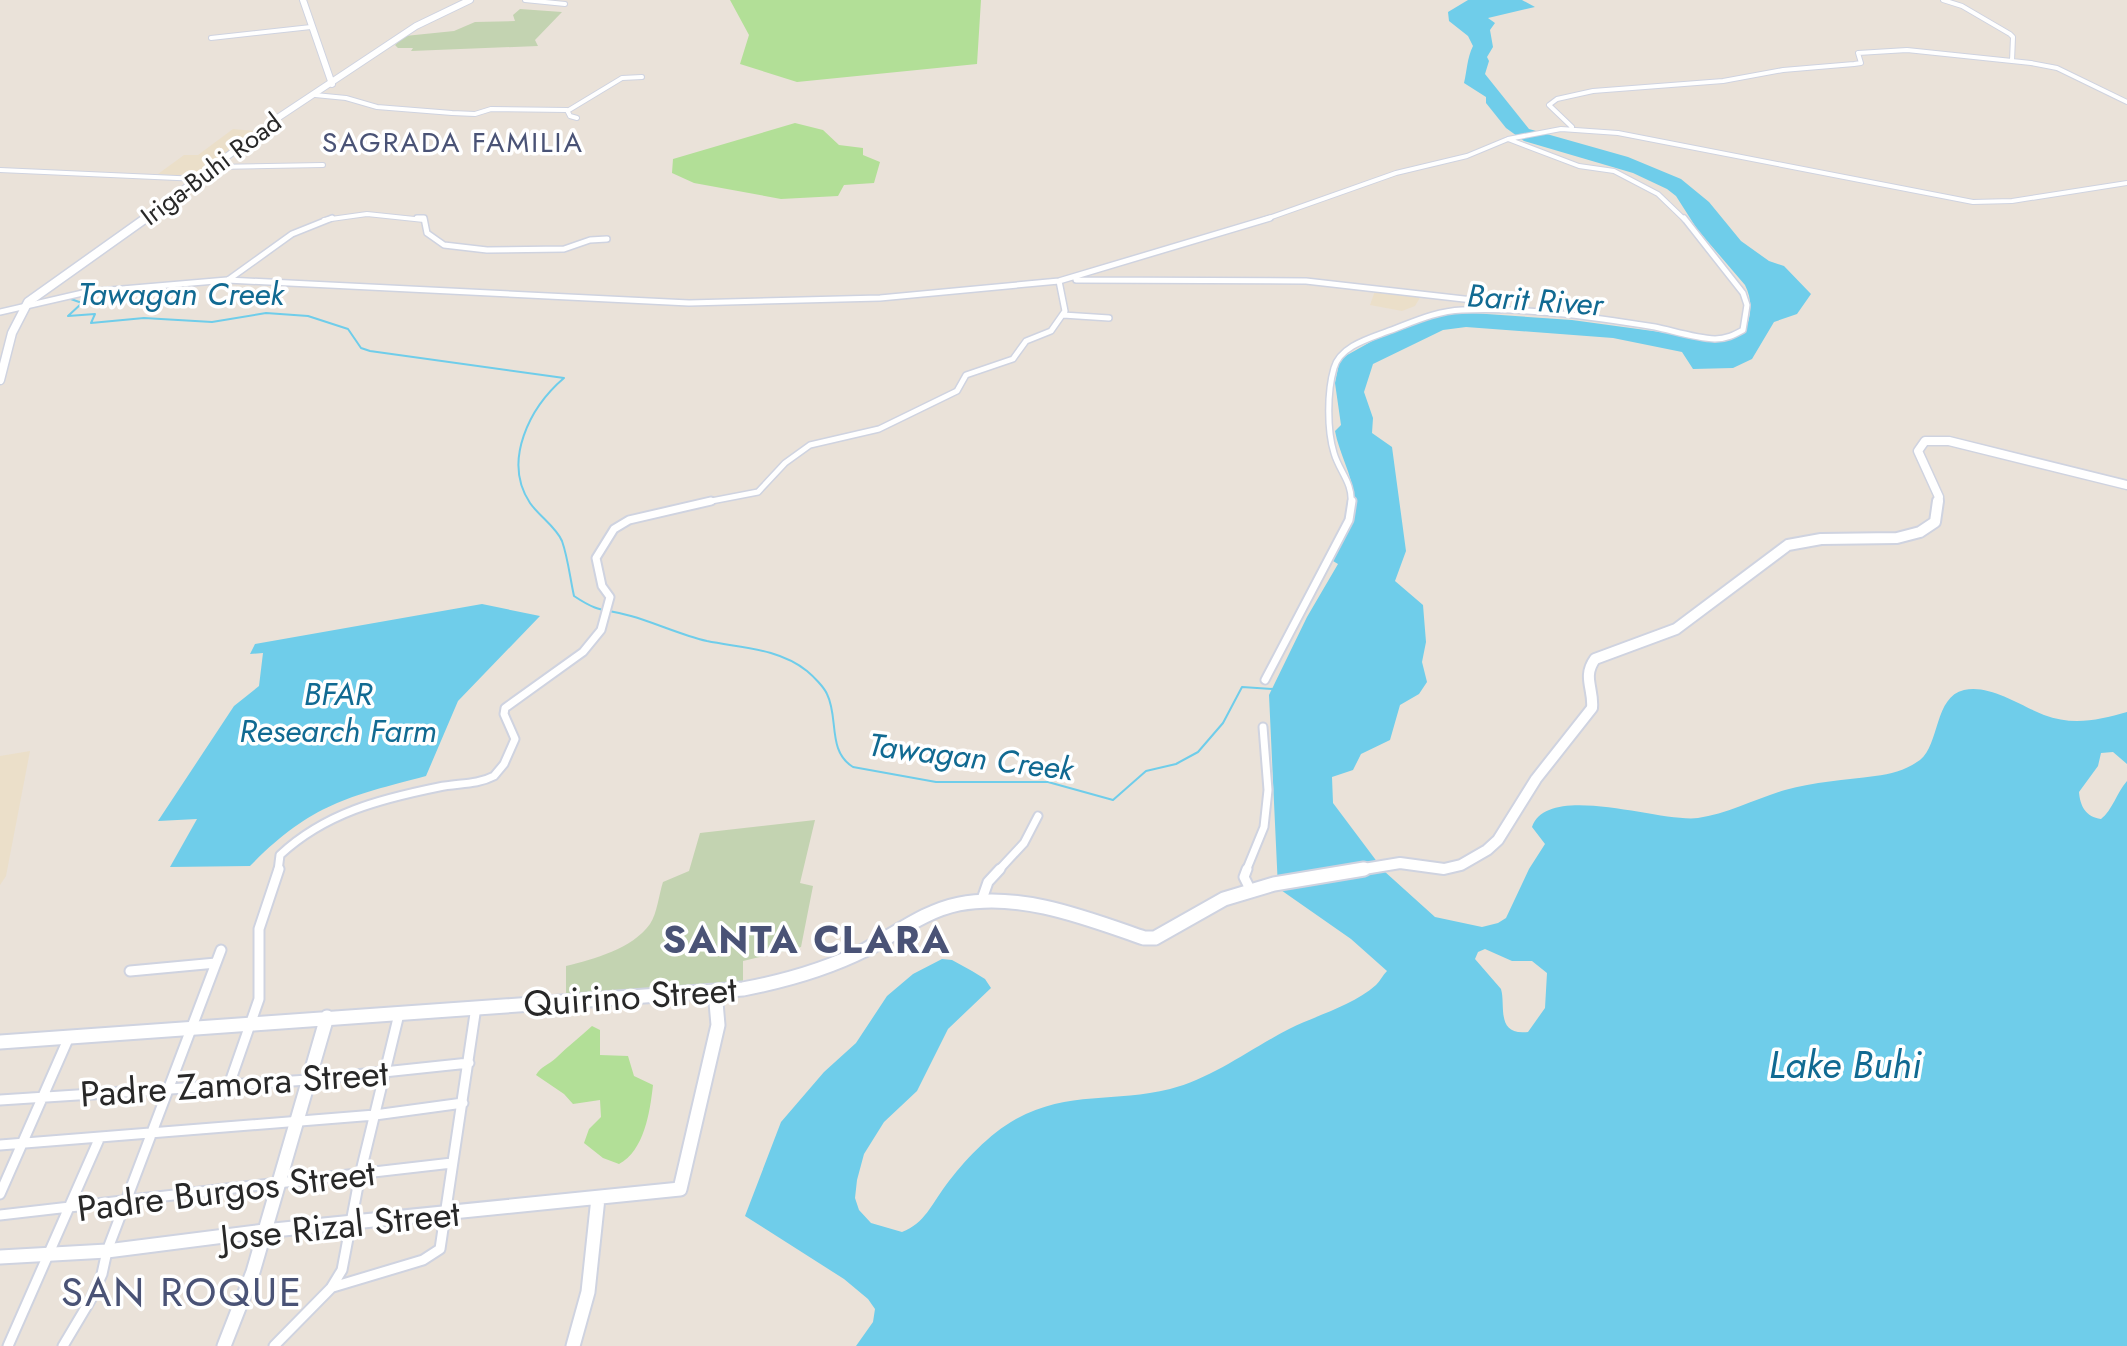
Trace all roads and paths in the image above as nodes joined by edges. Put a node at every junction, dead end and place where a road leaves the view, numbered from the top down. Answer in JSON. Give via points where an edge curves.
{"nodes":[{"id":1,"x":303,"y":0,"type":"edge"},
{"id":2,"x":470,"y":0,"type":"edge"},
{"id":3,"x":525,"y":0,"type":"edge"},
{"id":4,"x":1943,"y":0,"type":"edge"},
{"id":5,"x":565,"y":4,"type":"dead end"},
{"id":6,"x":311,"y":27,"type":"junction"},
{"id":7,"x":211,"y":38,"type":"dead end"},
{"id":8,"x":2012,"y":61,"type":"junction"},
{"id":9,"x":642,"y":77,"type":"dead end"},
{"id":10,"x":332,"y":84,"type":"junction"},
{"id":11,"x":315,"y":95,"type":"junction"},
{"id":12,"x":2127,"y":102,"type":"edge"},
{"id":13,"x":569,"y":110,"type":"junction"},
{"id":14,"x":577,"y":118,"type":"dead end"},
{"id":15,"x":1573,"y":128,"type":"junction"},
{"id":16,"x":1508,"y":139,"type":"junction"},
{"id":17,"x":323,"y":165,"type":"dead end"},
{"id":18,"x":214,"y":167,"type":"junction"},
{"id":19,"x":0,"y":170,"type":"edge"},
{"id":20,"x":199,"y":179,"type":"junction"},
{"id":21,"x":2127,"y":183,"type":"edge"},
{"id":22,"x":607,"y":239,"type":"dead end"},
{"id":23,"x":227,"y":280,"type":"junction"},
{"id":24,"x":1062,"y":281,"type":"junction"},
{"id":25,"x":22,"y":306,"type":"junction"},
{"id":26,"x":12,"y":309,"type":"junction"},
{"id":27,"x":1501,"y":310,"type":"junction"},
{"id":28,"x":0,"y":312,"type":"edge"},
{"id":29,"x":1063,"y":315,"type":"junction"},
{"id":30,"x":1109,"y":318,"type":"dead end"},
{"id":31,"x":0,"y":319,"type":"edge"},
{"id":32,"x":0,"y":380,"type":"edge"},
{"id":33,"x":2127,"y":485,"type":"edge"},
{"id":34,"x":1265,"y":680,"type":"dead end"},
{"id":35,"x":1263,"y":727,"type":"dead end"},
{"id":36,"x":1038,"y":816,"type":"dead end"},
{"id":37,"x":1251,"y":891,"type":"junction"},
{"id":38,"x":981,"y":902,"type":"junction"},
{"id":39,"x":221,"y":950,"type":"dead end"},
{"id":40,"x":216,"y":963,"type":"junction"},
{"id":41,"x":130,"y":971,"type":"dead end"},
{"id":42,"x":715,"y":991,"type":"junction"},
{"id":43,"x":476,"y":1007,"type":"junction"},
{"id":44,"x":399,"y":1011,"type":"junction"},
{"id":45,"x":327,"y":1017,"type":"junction"},
{"id":46,"x":252,"y":1022,"type":"junction"},
{"id":47,"x":191,"y":1026,"type":"junction"},
{"id":48,"x":69,"y":1037,"type":"junction"},
{"id":49,"x":0,"y":1042,"type":"edge"},
{"id":50,"x":469,"y":1063,"type":"junction"},
{"id":51,"x":385,"y":1072,"type":"junction"},
{"id":52,"x":308,"y":1080,"type":"junction"},
{"id":53,"x":229,"y":1085,"type":"junction"},
{"id":54,"x":168,"y":1090,"type":"junction"},
{"id":55,"x":43,"y":1097,"type":"junction"},
{"id":56,"x":0,"y":1100,"type":"edge"},
{"id":57,"x":463,"y":1103,"type":"junction"},
{"id":58,"x":375,"y":1115,"type":"junction"},
{"id":59,"x":295,"y":1122,"type":"junction"},
{"id":60,"x":153,"y":1132,"type":"junction"},
{"id":61,"x":100,"y":1137,"type":"junction"},
{"id":62,"x":23,"y":1143,"type":"junction"},
{"id":63,"x":0,"y":1145,"type":"edge"},
{"id":64,"x":452,"y":1163,"type":"junction"},
{"id":65,"x":360,"y":1175,"type":"junction"},
{"id":66,"x":277,"y":1182,"type":"junction"},
{"id":67,"x":0,"y":1194,"type":"edge"},
{"id":68,"x":598,"y":1198,"type":"junction"},
{"id":69,"x":127,"y":1200,"type":"junction"},
{"id":70,"x":68,"y":1208,"type":"junction"},
{"id":71,"x":445,"y":1213,"type":"junction"},
{"id":72,"x":0,"y":1215,"type":"edge"},
{"id":73,"x":350,"y":1224,"type":"junction"},
{"id":74,"x":264,"y":1231,"type":"junction"},
{"id":75,"x":107,"y":1251,"type":"junction"},
{"id":76,"x":48,"y":1255,"type":"junction"},
{"id":77,"x":0,"y":1257,"type":"edge"},
{"id":78,"x":331,"y":1288,"type":"junction"},
{"id":79,"x":8,"y":1346,"type":"edge"},
{"id":80,"x":63,"y":1346,"type":"edge"},
{"id":81,"x":224,"y":1346,"type":"edge"},
{"id":82,"x":274,"y":1346,"type":"edge"},
{"id":83,"x":573,"y":1346,"type":"edge"}],
"edges":[{"from":1,"to":6,"type":"main road"},
{"from":2,"to":10,"type":"main road","name":"Iriga-Buhi Road","via":[[416,26]]},
{"from":3,"to":5,"type":"street"},
{"from":4,"to":8,"type":"street","via":[[1966,6],[2007,31],[2013,37]]},
{"from":6,"to":7,"type":"street"},
{"from":6,"to":10,"type":"main road"},
{"from":8,"to":12,"type":"street","via":[[2057,68]]},
{"from":8,"to":15,"type":"street","via":[[1883,49],[1858,53],[1861,63],[1844,66],[1593,91],[1549,105]]},
{"from":9,"to":13,"type":"street","via":[[622,78]]},
{"from":10,"to":11,"type":"main road","name":"Iriga-Buhi Road"},
{"from":11,"to":13,"type":"street","via":[[452,113]]},
{"from":11,"to":18,"type":"main road","name":"Iriga-Buhi Road"},
{"from":13,"to":14,"type":"street"},
{"from":15,"to":16,"type":"street"},
{"from":15,"to":21,"type":"street","via":[[1973,202]]},
{"from":16,"to":24,"type":"street"},
{"from":16,"to":27,"type":"street","via":[[1579,166],[1614,171],[1658,194],[1683,217],[1747,305],[1743,330],[1724,339]]},
{"from":17,"to":18,"type":"street"},
{"from":18,"to":20,"type":"main road","name":"Iriga-Buhi Road"},
{"from":19,"to":20,"type":"street"},
{"from":20,"to":25,"type":"main road","name":"Iriga-Buhi Road"},
{"from":22,"to":23,"type":"street","via":[[564,249],[487,250],[444,245],[427,233],[424,218],[346,215],[289,233]]},
{"from":23,"to":24,"type":"street","via":[[689,303],[880,298]]},
{"from":23,"to":25,"type":"street","via":[[87,292]]},
{"from":24,"to":27,"type":"street","via":[[1318,282],[1499,303]]},
{"from":24,"to":29,"type":"street"},
{"from":25,"to":26,"type":"street"},
{"from":25,"to":32,"type":"main road"},
{"from":26,"to":28,"type":"street"},
{"from":26,"to":31,"type":"street"},
{"from":27,"to":34,"type":"street","via":[[1441,312],[1342,353],[1334,367],[1330,431],[1334,454],[1350,486],[1349,520]]},
{"from":29,"to":30,"type":"street"},
{"from":29,"to":46,"type":"street","via":[[1051,331],[1026,341],[1013,359],[966,375],[957,391],[928,407],[872,432],[810,445],[760,491],[648,514],[616,527],[596,558],[610,597],[601,630],[581,654],[505,708],[515,739],[500,770],[493,776],[345,811],[280,855],[259,929],[259,999]]},
{"from":33,"to":37,"type":"main road","name":"Quirino Street","via":[[1965,445],[1925,441],[1918,451],[1939,497],[1935,522],[1897,538],[1788,545],[1676,629],[1601,655],[1590,666],[1587,682],[1592,708],[1536,779],[1498,840],[1474,858],[1452,868],[1381,865]]},
{"from":35,"to":37,"type":"street","via":[[1268,790],[1264,827],[1244,877]]},
{"from":36,"to":38,"type":"street","via":[[1024,843],[988,882]]},
{"from":37,"to":38,"type":"main road","name":"Quirino Street","via":[[1224,899],[1155,938],[1026,905]]},
{"from":38,"to":42,"type":"main road","name":"Quirino Street","via":[[938,911],[816,972]]},
{"from":39,"to":40,"type":"street"},
{"from":40,"to":41,"type":"street"},
{"from":40,"to":47,"type":"street"},
{"from":42,"to":43,"type":"main road","name":"Quirino Street"},
{"from":42,"to":68,"type":"main road","name":"Jose Rizal Street","via":[[718,1025],[680,1189]]},
{"from":43,"to":44,"type":"main road","name":"Quirino Street"},
{"from":43,"to":50,"type":"street"},
{"from":44,"to":45,"type":"main road","name":"Quirino Street"},
{"from":44,"to":51,"type":"street"},
{"from":45,"to":46,"type":"main road","name":"Quirino Street"},
{"from":45,"to":52,"type":"main road"},
{"from":46,"to":47,"type":"main road","name":"Quirino Street"},
{"from":46,"to":53,"type":"street"},
{"from":47,"to":48,"type":"main road","name":"Quirino Street"},
{"from":47,"to":54,"type":"street"},
{"from":48,"to":49,"type":"main road","name":"Quirino Street"},
{"from":48,"to":55,"type":"street"},
{"from":50,"to":51,"type":"street","name":"Padre Zamora Street"},
{"from":50,"to":57,"type":"street"},
{"from":51,"to":52,"type":"street","name":"Padre Zamora Street"},
{"from":51,"to":58,"type":"street"},
{"from":52,"to":53,"type":"street","name":"Padre Zamora Street"},
{"from":52,"to":59,"type":"main road"},
{"from":53,"to":54,"type":"street","name":"Padre Zamora Street"},
{"from":54,"to":55,"type":"street","name":"Padre Zamora Street"},
{"from":54,"to":60,"type":"street"},
{"from":55,"to":56,"type":"street","name":"Padre Zamora Street"},
{"from":55,"to":62,"type":"street"},
{"from":57,"to":58,"type":"street"},
{"from":57,"to":64,"type":"street"},
{"from":58,"to":59,"type":"street"},
{"from":58,"to":65,"type":"street"},
{"from":59,"to":60,"type":"street"},
{"from":59,"to":66,"type":"main road"},
{"from":60,"to":61,"type":"street"},
{"from":60,"to":69,"type":"street"},
{"from":61,"to":62,"type":"street"},
{"from":61,"to":70,"type":"street"},
{"from":62,"to":63,"type":"street"},
{"from":62,"to":67,"type":"street"},
{"from":64,"to":65,"type":"street","name":"Padre Burgos Street"},
{"from":64,"to":71,"type":"street"},
{"from":65,"to":66,"type":"street","name":"Padre Burgos Street"},
{"from":65,"to":73,"type":"street"},
{"from":66,"to":69,"type":"street","name":"Padre Burgos Street"},
{"from":66,"to":74,"type":"main road"},
{"from":68,"to":71,"type":"main road","name":"Jose Rizal Street"},
{"from":68,"to":83,"type":"main road","via":[[589,1294]]},
{"from":69,"to":70,"type":"street","name":"Padre Burgos Street"},
{"from":69,"to":75,"type":"street"},
{"from":70,"to":72,"type":"street","name":"Padre Burgos Street"},
{"from":70,"to":76,"type":"street"},
{"from":71,"to":73,"type":"main road","name":"Jose Rizal Street"},
{"from":71,"to":78,"type":"street","via":[[441,1245],[432,1257]]},
{"from":73,"to":74,"type":"main road","name":"Jose Rizal Street"},
{"from":73,"to":78,"type":"street","via":[[346,1259]]},
{"from":74,"to":75,"type":"main road","name":"Jose Rizal Street"},
{"from":74,"to":81,"type":"main road","via":[[246,1296]]},
{"from":75,"to":76,"type":"main road","name":"Jose Rizal Street"},
{"from":75,"to":80,"type":"street","via":[[91,1299]]},
{"from":76,"to":77,"type":"main road","name":"Jose Rizal Street"},
{"from":76,"to":79,"type":"street"},
{"from":78,"to":82,"type":"street"}]}
